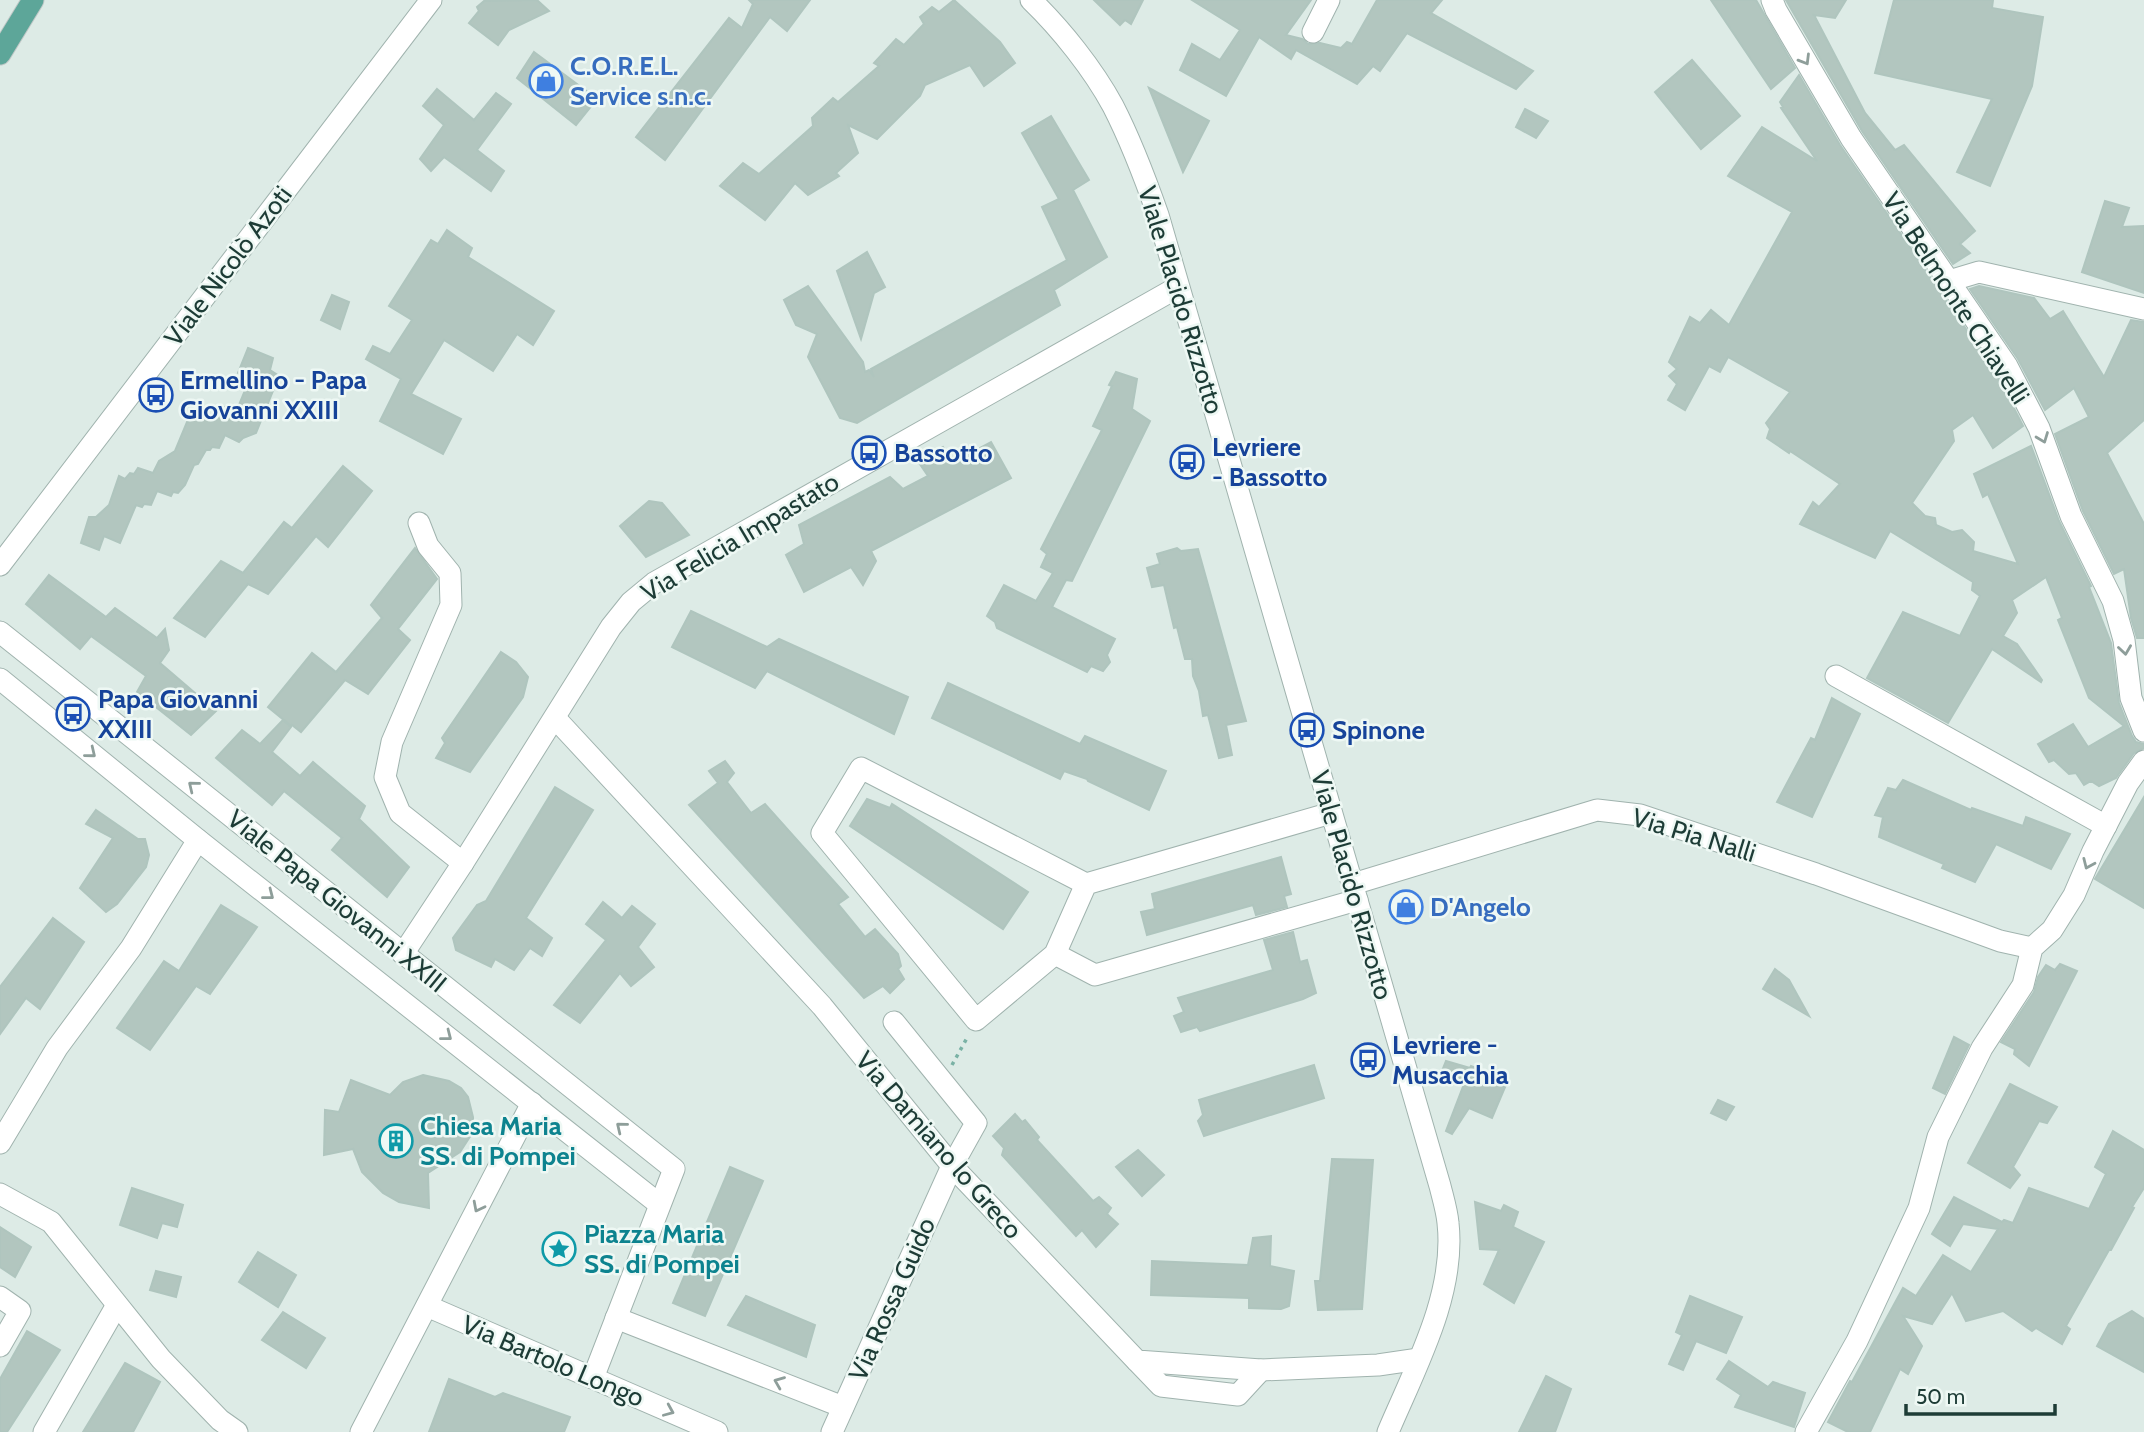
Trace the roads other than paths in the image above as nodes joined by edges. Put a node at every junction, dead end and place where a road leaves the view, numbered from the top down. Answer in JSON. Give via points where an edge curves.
{"nodes":[{"id":1,"x":33,"y":0,"type":"edge"},
{"id":2,"x":431,"y":0,"type":"edge"},
{"id":3,"x":1031,"y":0,"type":"edge"},
{"id":4,"x":1329,"y":0,"type":"edge"},
{"id":5,"x":1772,"y":0,"type":"edge"},
{"id":6,"x":1313,"y":32,"type":"dead end"},
{"id":7,"x":0,"y":54,"type":"edge"},
{"id":8,"x":1949,"y":281,"type":"junction"},
{"id":9,"x":1178,"y":287,"type":"junction"},
{"id":10,"x":2144,"y":309,"type":"edge"},
{"id":11,"x":419,"y":523,"type":"dead end"},
{"id":12,"x":0,"y":565,"type":"edge"},
{"id":13,"x":0,"y":632,"type":"edge"},
{"id":14,"x":1836,"y":676,"type":"dead end"},
{"id":15,"x":0,"y":679,"type":"edge"},
{"id":16,"x":555,"y":718,"type":"junction"},
{"id":17,"x":2144,"y":731,"type":"edge"},
{"id":18,"x":2144,"y":761,"type":"edge"},
{"id":19,"x":1331,"y":813,"type":"junction"},
{"id":20,"x":2106,"y":826,"type":"junction"},
{"id":21,"x":198,"y":839,"type":"junction"},
{"id":22,"x":463,"y":863,"type":"junction"},
{"id":23,"x":1086,"y":884,"type":"junction"},
{"id":24,"x":1355,"y":892,"type":"junction"},
{"id":25,"x":2032,"y":948,"type":"junction"},
{"id":26,"x":403,"y":954,"type":"junction"},
{"id":27,"x":1055,"y":954,"type":"junction"},
{"id":28,"x":894,"y":1022,"type":"dead end"},
{"id":29,"x":532,"y":1103,"type":"junction"},
{"id":30,"x":0,"y":1143,"type":"edge"},
{"id":31,"x":952,"y":1166,"type":"junction"},
{"id":32,"x":0,"y":1194,"type":"edge"},
{"id":33,"x":659,"y":1204,"type":"junction"},
{"id":34,"x":0,"y":1297,"type":"edge"},
{"id":35,"x":117,"y":1305,"type":"junction"},
{"id":36,"x":427,"y":1306,"type":"junction"},
{"id":37,"x":616,"y":1318,"type":"junction"},
{"id":38,"x":0,"y":1346,"type":"edge"},
{"id":39,"x":1419,"y":1359,"type":"junction"},
{"id":40,"x":593,"y":1378,"type":"junction"},
{"id":41,"x":843,"y":1407,"type":"junction"},
{"id":42,"x":44,"y":1432,"type":"edge"},
{"id":43,"x":237,"y":1432,"type":"edge"},
{"id":44,"x":361,"y":1432,"type":"edge"},
{"id":45,"x":717,"y":1432,"type":"edge"},
{"id":46,"x":832,"y":1432,"type":"edge"},
{"id":47,"x":1388,"y":1432,"type":"edge"},
{"id":48,"x":1806,"y":1432,"type":"edge"}],
"edges":[{"from":1,"to":7,"type":"main road"},
{"from":2,"to":12,"type":"street","name":"Viale Nicolò Azoti"},
{"from":3,"to":9,"type":"street","name":"Viale Placido Rizzotto","via":[[1087,65],[1112,104],[1143,172]]},
{"from":4,"to":6,"type":"street"},
{"from":5,"to":8,"type":"street","name":"Via Belmonte Chiavelli","one_way":true,"via":[[1852,138]]},
{"from":8,"to":10,"type":"street","via":[[1979,272]]},
{"from":8,"to":17,"type":"street","name":"Via Belmonte Chiavelli","one_way":true,"via":[[2007,366],[2039,428],[2071,516],[2113,601],[2132,698]]},
{"from":9,"to":16,"type":"street","name":"Via Felicia Impastato","via":[[654,583],[611,627]]},
{"from":9,"to":19,"type":"street","name":"Viale Placido Rizzotto"},
{"from":11,"to":22,"type":"street","via":[[428,546],[450,573],[451,606],[393,742],[385,777],[400,813]]},
{"from":26,"to":13,"type":"street","name":"Viale Papa Giovanni XXIII","one_way":true},
{"from":14,"to":20,"type":"street"},
{"from":15,"to":21,"type":"street","name":"Viale Papa Giovanni XXIII","one_way":true},
{"from":16,"to":22,"type":"street","name":"Via Felicia Impastato"},
{"from":16,"to":31,"type":"street","name":"Via Damiano lo Greco","via":[[822,1006]]},
{"from":18,"to":20,"type":"street"},
{"from":19,"to":23,"type":"street"},
{"from":19,"to":24,"type":"street","name":"Viale Placido Rizzotto"},
{"from":20,"to":25,"type":"street","one_way":true,"via":[[2074,895],[2052,930]]},
{"from":21,"to":29,"type":"street","name":"Viale Papa Giovanni XXIII","one_way":true},
{"from":21,"to":30,"type":"street","via":[[131,948],[57,1048]]},
{"from":22,"to":26,"type":"street","name":"Via Felicia Impastato"},
{"from":23,"to":27,"type":"street"},
{"from":23,"to":27,"type":"street","via":[[861,768],[822,833],[976,1020]]},
{"from":24,"to":25,"type":"street","name":"Via Pia Nalli","via":[[1597,810],[1640,815],[2000,941]]},
{"from":24,"to":27,"type":"street","name":"Via Pia Nalli","via":[[1095,975]]},
{"from":24,"to":39,"type":"street","name":"Viale Placido Rizzotto","via":[[1448,1222],[1445,1287]]},
{"from":25,"to":48,"type":"street","via":[[2023,985],[1982,1048],[1938,1137],[1919,1208],[1857,1341]]},
{"from":33,"to":26,"type":"street","name":"Viale Papa Giovanni XXIII","one_way":true,"via":[[674,1169]]},
{"from":28,"to":31,"type":"street","name":"Via Rossa Guido","via":[[976,1123]]},
{"from":29,"to":33,"type":"street","name":"Viale Papa Giovanni XXIII"},
{"from":29,"to":36,"type":"street","one_way":true},
{"from":31,"to":39,"type":"street","name":"Via Damiano lo Greco","via":[[1137,1361],[1261,1370]]},
{"from":31,"to":41,"type":"street","name":"Via Rossa Guido"},
{"from":32,"to":35,"type":"street","via":[[51,1222]]},
{"from":33,"to":37,"type":"street"},
{"from":34,"to":38,"type":"street","via":[[20,1311]]},
{"from":35,"to":42,"type":"street"},
{"from":35,"to":43,"type":"street","via":[[161,1359]]},
{"from":36,"to":40,"type":"street","name":"Via Bartolo Longo"},
{"from":36,"to":44,"type":"street"},
{"from":37,"to":40,"type":"street"},
{"from":41,"to":37,"type":"street","one_way":true},
{"from":39,"to":47,"type":"street","name":"Viale Placido Rizzotto"},
{"from":40,"to":45,"type":"street","name":"Via Bartolo Longo","one_way":true},
{"from":41,"to":46,"type":"street","name":"Via Rossa Guido"}]}
